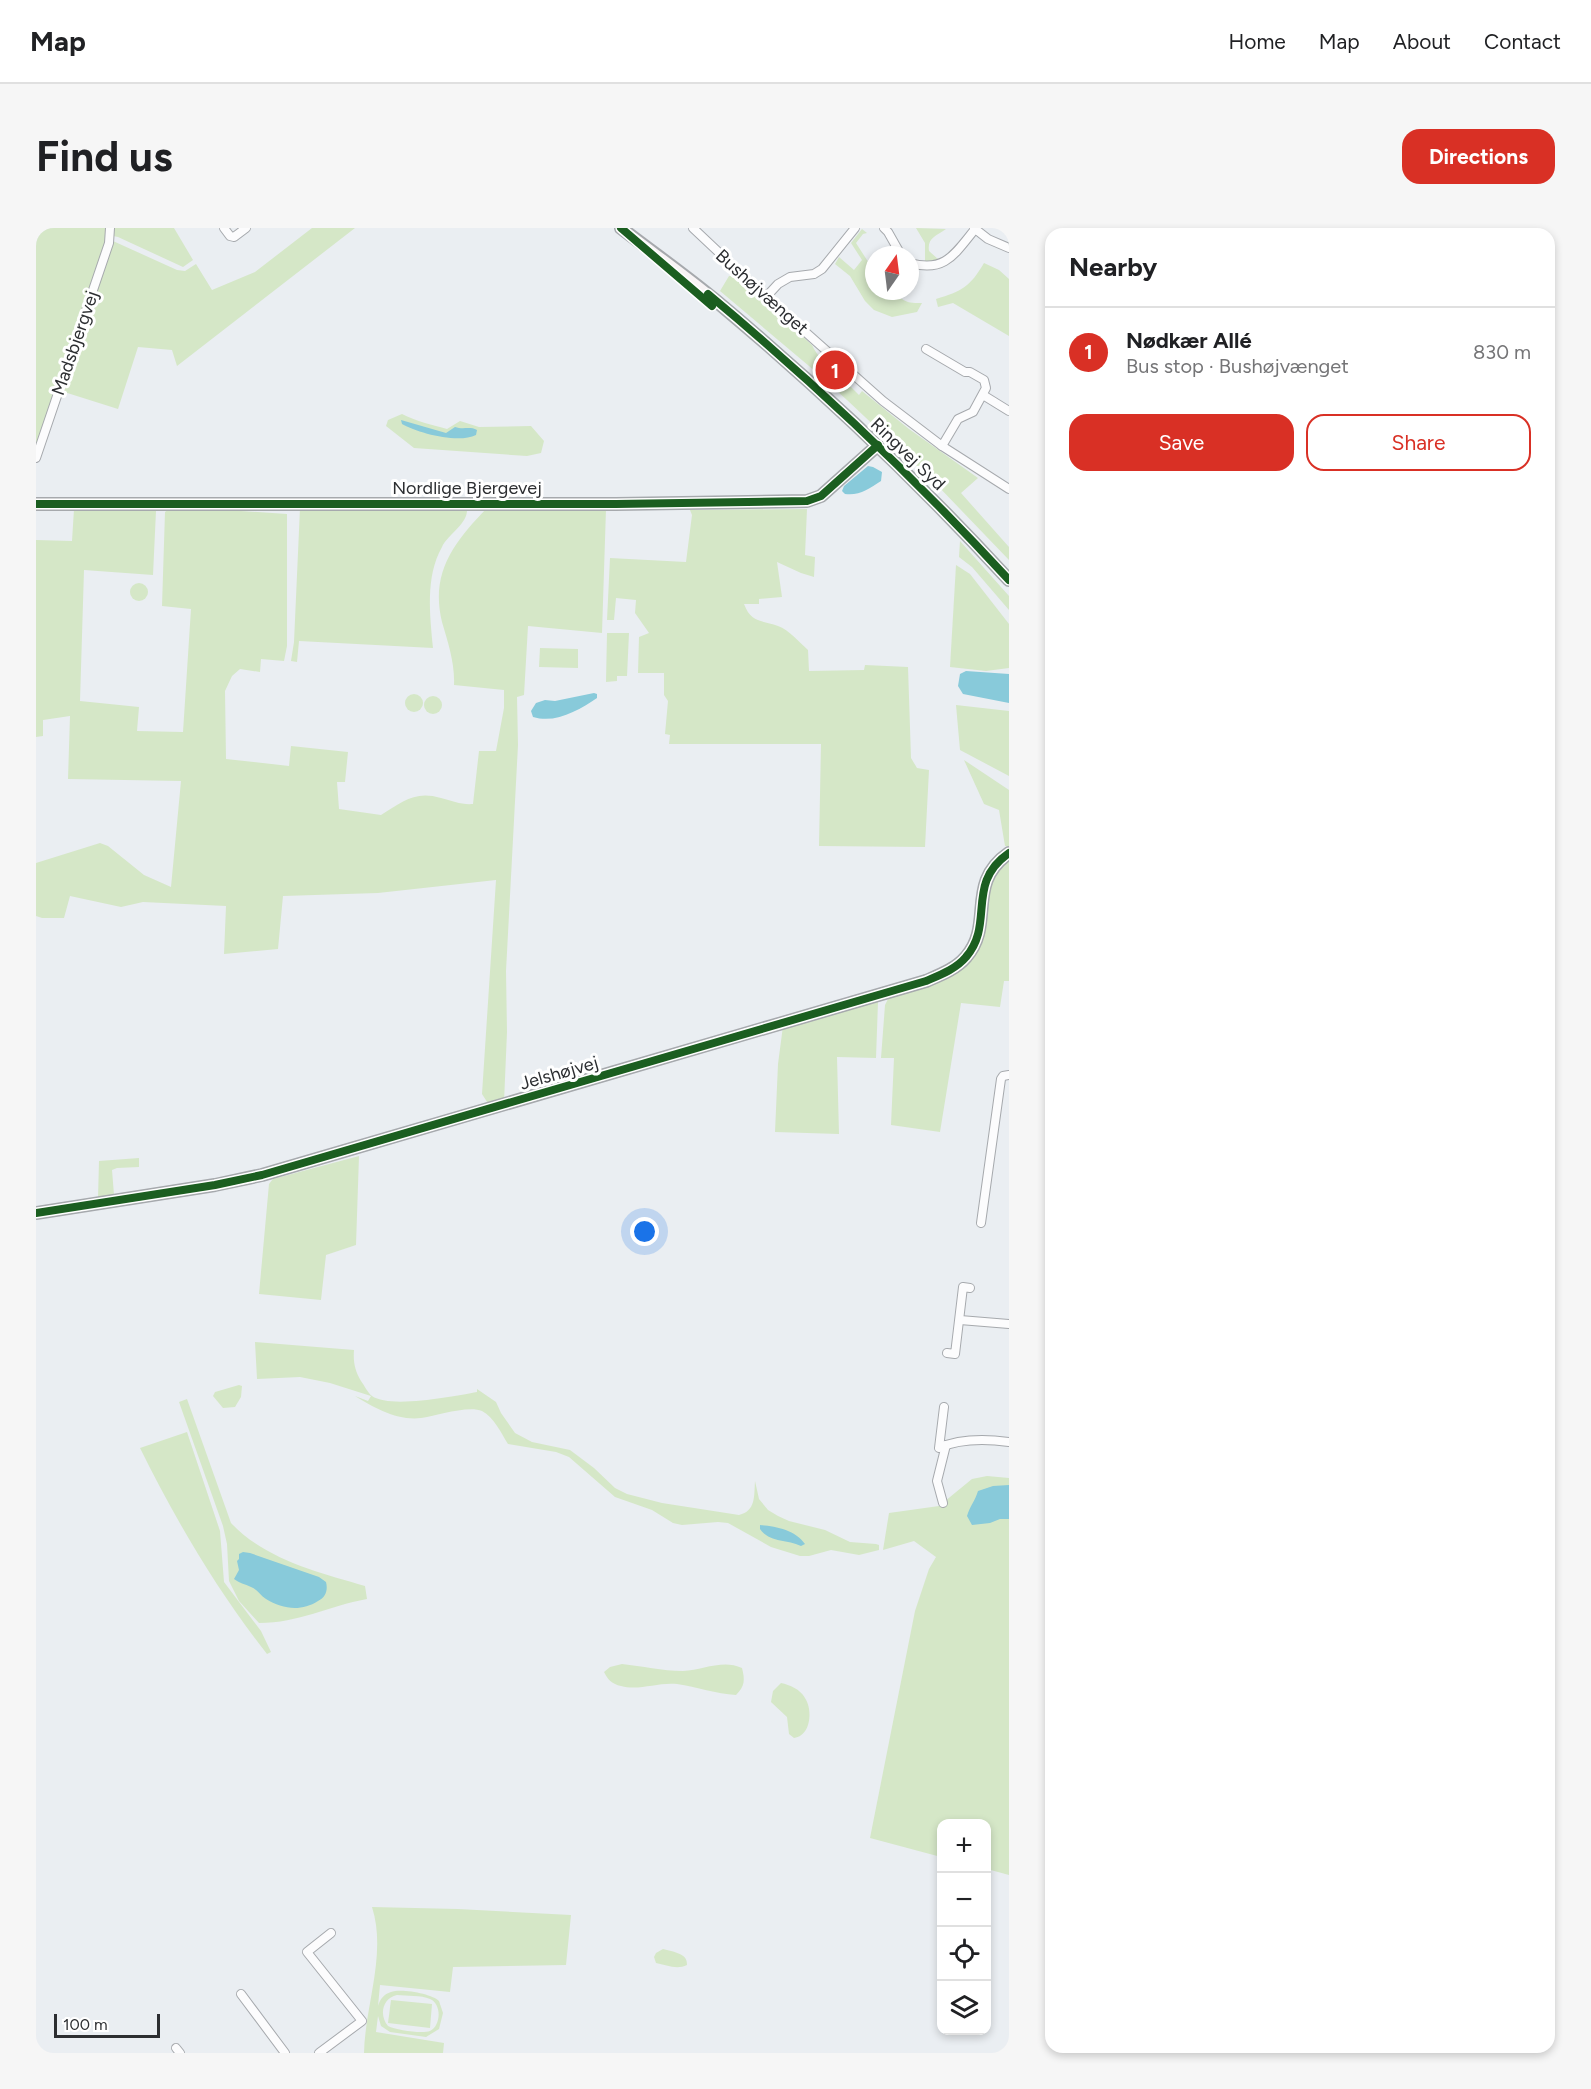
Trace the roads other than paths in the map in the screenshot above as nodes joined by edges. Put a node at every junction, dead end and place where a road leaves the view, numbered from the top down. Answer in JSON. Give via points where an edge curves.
{"nodes":[{"id":1,"x":110,"y":228,"type":"edge"},
{"id":2,"x":224,"y":228,"type":"edge"},
{"id":3,"x":246,"y":228,"type":"edge"},
{"id":4,"x":693,"y":228,"type":"edge"},
{"id":5,"x":855,"y":228,"type":"edge"},
{"id":6,"x":884,"y":228,"type":"edge"},
{"id":7,"x":975,"y":228,"type":"edge"},
{"id":8,"x":624,"y":230,"type":"edge"},
{"id":9,"x":896,"y":246,"type":"edge"},
{"id":10,"x":1009,"y":248,"type":"edge"},
{"id":11,"x":919,"y":266,"type":"edge"},
{"id":12,"x":766,"y":297,"type":"junction"},
{"id":13,"x":926,"y":350,"type":"dead end"},
{"id":14,"x":983,"y":395,"type":"junction"},
{"id":15,"x":1009,"y":411,"type":"edge"},
{"id":16,"x":878,"y":445,"type":"junction"},
{"id":17,"x":942,"y":446,"type":"junction"},
{"id":18,"x":36,"y":458,"type":"edge"},
{"id":19,"x":1007,"y":487,"type":"edge"},
{"id":20,"x":36,"y":504,"type":"edge"},
{"id":21,"x":1009,"y":580,"type":"edge"},
{"id":22,"x":1009,"y":853,"type":"edge"},
{"id":23,"x":1009,"y":1075,"type":"edge"},
{"id":24,"x":36,"y":1213,"type":"edge"},
{"id":25,"x":981,"y":1223,"type":"dead end"},
{"id":26,"x":970,"y":1288,"type":"dead end"},
{"id":27,"x":960,"y":1320,"type":"junction"},
{"id":28,"x":1009,"y":1324,"type":"edge"},
{"id":29,"x":947,"y":1353,"type":"dead end"},
{"id":30,"x":944,"y":1407,"type":"dead end"},
{"id":31,"x":1009,"y":1442,"type":"edge"},
{"id":32,"x":946,"y":1444,"type":"junction"},
{"id":33,"x":943,"y":1503,"type":"dead end"},
{"id":34,"x":331,"y":1933,"type":"dead end"},
{"id":35,"x":241,"y":1994,"type":"dead end"},
{"id":36,"x":285,"y":2053,"type":"edge"},
{"id":37,"x":319,"y":2053,"type":"edge"}],
"edges":[{"from":1,"to":18,"type":"street","name":"Madsbjergvej","via":[[109,243]]},
{"from":2,"to":3,"type":"street","via":[[234,237]]},
{"from":4,"to":12,"type":"street","name":"Bushøjvænget"},
{"from":5,"to":12,"type":"street","via":[[822,269],[790,277]]},
{"from":6,"to":9,"type":"street"},
{"from":7,"to":10,"type":"street","via":[[987,239]]},
{"from":7,"to":11,"type":"street","via":[[946,261]]},
{"from":8,"to":16,"type":"street","name":"Ringvej Syd","via":[[704,300],[780,357]]},
{"from":12,"to":17,"type":"street","name":"Bushøjvænget","via":[[883,401]]},
{"from":13,"to":14,"type":"street","via":[[984,380]]},
{"from":14,"to":15,"type":"street"},
{"from":14,"to":17,"type":"street","via":[[972,414],[957,421]]},
{"from":16,"to":20,"type":"street","name":"Nordlige Bjergevej","via":[[821,496],[807,501]]},
{"from":16,"to":21,"type":"street","name":"Ringvej Syd"},
{"from":17,"to":19,"type":"street","name":"Bushøjvænget"},
{"from":22,"to":24,"type":"street","name":"Jelshøjvej","via":[[985,880],[979,928],[971,950],[953,968],[926,981],[262,1175]]},
{"from":23,"to":25,"type":"street","via":[[1001,1079]]},
{"from":26,"to":27,"type":"street","via":[[963,1287]]},
{"from":27,"to":28,"type":"street"},
{"from":27,"to":29,"type":"street","via":[[955,1354]]},
{"from":30,"to":32,"type":"street","via":[[939,1448]]},
{"from":31,"to":32,"type":"street","via":[[976,1440]]},
{"from":32,"to":33,"type":"street","via":[[937,1481]]},
{"from":34,"to":37,"type":"street","via":[[307,1952],[362,2021]]},
{"from":35,"to":36,"type":"street"}]}
